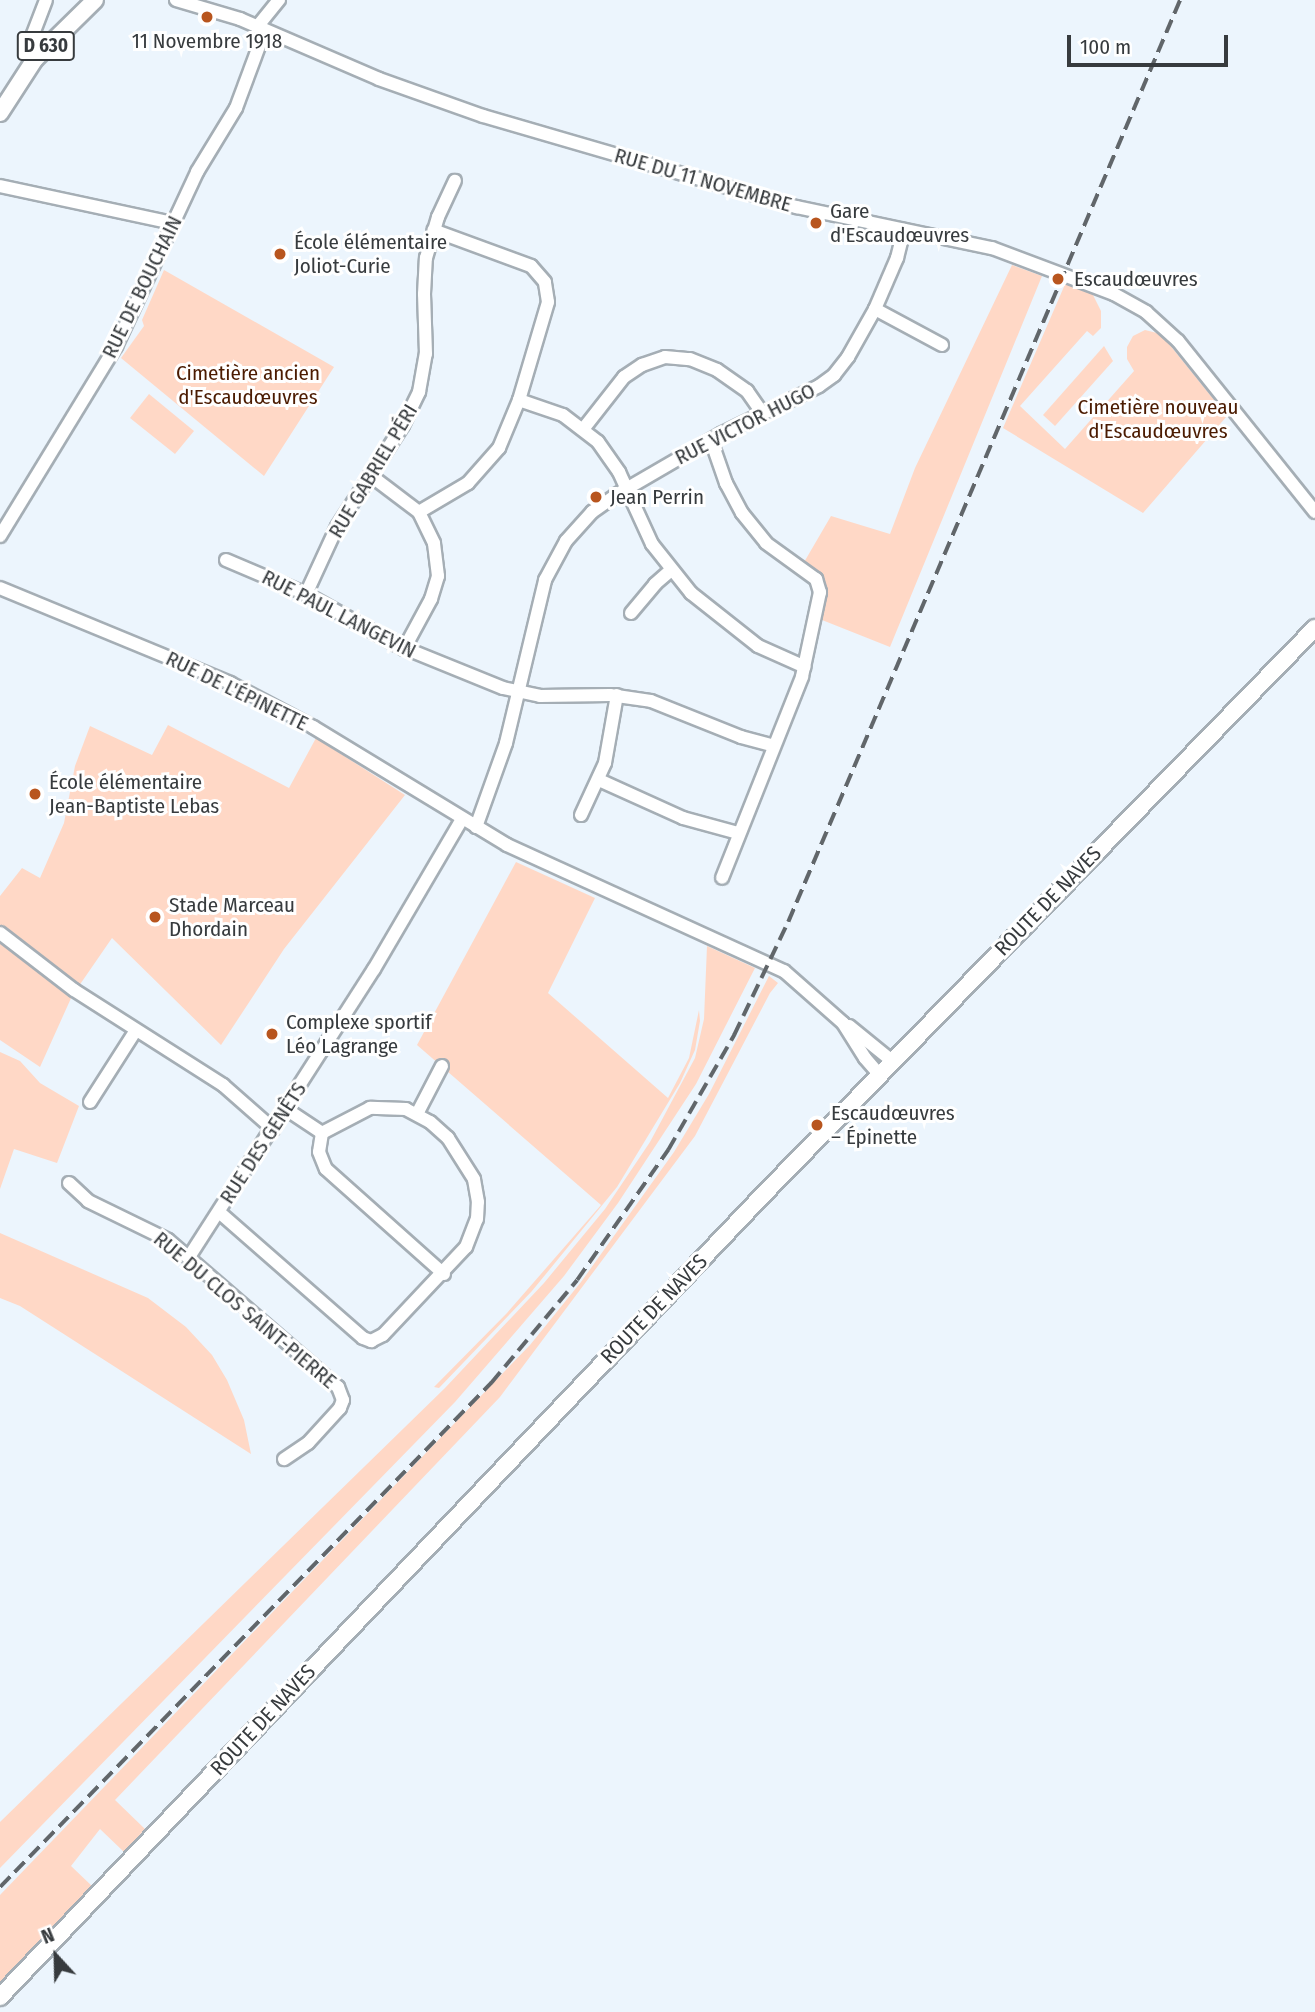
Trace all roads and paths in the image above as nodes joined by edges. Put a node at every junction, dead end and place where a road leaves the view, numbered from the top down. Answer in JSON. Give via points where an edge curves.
{"nodes":[{"id":1,"x":46,"y":0,"type":"edge"},
{"id":2,"x":95,"y":0,"type":"edge"},
{"id":3,"x":176,"y":0,"type":"edge"},
{"id":4,"x":279,"y":0,"type":"edge"},
{"id":5,"x":261,"y":28,"type":"junction"},
{"id":6,"x":42,"y":51,"type":"junction"},
{"id":7,"x":0,"y":113,"type":"edge"},
{"id":8,"x":455,"y":181,"type":"dead end"},
{"id":9,"x":0,"y":186,"type":"edge"},
{"id":10,"x":173,"y":223,"type":"junction"},
{"id":11,"x":433,"y":230,"type":"junction"},
{"id":12,"x":904,"y":230,"type":"junction"},
{"id":13,"x":875,"y":309,"type":"junction"},
{"id":14,"x":942,"y":345,"type":"dead end"},
{"id":15,"x":519,"y":400,"type":"junction"},
{"id":16,"x":762,"y":414,"type":"junction"},
{"id":17,"x":583,"y":428,"type":"junction"},
{"id":18,"x":711,"y":440,"type":"junction"},
{"id":19,"x":370,"y":475,"type":"junction"},
{"id":20,"x":626,"y":489,"type":"junction"},
{"id":21,"x":419,"y":512,"type":"junction"},
{"id":22,"x":1315,"y":512,"type":"edge"},
{"id":23,"x":0,"y":536,"type":"edge"},
{"id":24,"x":226,"y":560,"type":"dead end"},
{"id":25,"x":670,"y":571,"type":"junction"},
{"id":26,"x":0,"y":587,"type":"edge"},
{"id":27,"x":306,"y":594,"type":"junction"},
{"id":28,"x":631,"y":613,"type":"dead end"},
{"id":29,"x":1315,"y":628,"type":"edge"},
{"id":30,"x":404,"y":649,"type":"junction"},
{"id":31,"x":805,"y":667,"type":"junction"},
{"id":32,"x":519,"y":692,"type":"junction"},
{"id":33,"x":617,"y":695,"type":"junction"},
{"id":34,"x":774,"y":746,"type":"junction"},
{"id":35,"x":599,"y":780,"type":"junction"},
{"id":36,"x":581,"y":815,"type":"dead end"},
{"id":37,"x":462,"y":819,"type":"junction"},
{"id":38,"x":476,"y":827,"type":"junction"},
{"id":39,"x":738,"y":833,"type":"junction"},
{"id":40,"x":722,"y":878,"type":"dead end"},
{"id":41,"x":0,"y":933,"type":"edge"},
{"id":42,"x":843,"y":1023,"type":"junction"},
{"id":43,"x":136,"y":1030,"type":"junction"},
{"id":44,"x":892,"y":1061,"type":"junction"},
{"id":45,"x":442,"y":1066,"type":"dead end"},
{"id":46,"x":880,"y":1074,"type":"junction"},
{"id":47,"x":90,"y":1102,"type":"dead end"},
{"id":48,"x":286,"y":1109,"type":"junction"},
{"id":49,"x":418,"y":1114,"type":"junction"},
{"id":50,"x":273,"y":1129,"type":"junction"},
{"id":51,"x":322,"y":1133,"type":"junction"},
{"id":52,"x":69,"y":1182,"type":"dead end"},
{"id":53,"x":219,"y":1212,"type":"junction"},
{"id":54,"x":189,"y":1257,"type":"junction"},
{"id":55,"x":444,"y":1273,"type":"junction"},
{"id":56,"x":284,"y":1459,"type":"dead end"},
{"id":57,"x":0,"y":1997,"type":"edge"}],
"edges":[{"from":1,"to":6,"type":"street","via":[[33,34]]},
{"from":2,"to":6,"type":"main road","number":"D 630"},
{"from":3,"to":5,"type":"street","name":"RUE DU 11 NOVEMBRE"},
{"from":4,"to":5,"type":"street","name":"RUE DE BOUCHAIN"},
{"from":5,"to":10,"type":"street","name":"RUE DE BOUCHAIN","via":[[236,108]]},
{"from":5,"to":12,"type":"street","name":"RUE DU 11 NOVEMBRE","via":[[379,79],[482,116],[790,205]]},
{"from":6,"to":7,"type":"main road","number":"D 630"},
{"from":8,"to":11,"type":"street","name":"RUE GABRIEL PÉRI"},
{"from":9,"to":10,"type":"street"},
{"from":10,"to":23,"type":"street","name":"RUE DE BOUCHAIN","via":[[116,346]]},
{"from":11,"to":15,"type":"street","via":[[516,258],[537,270],[544,282],[546,314]]},
{"from":11,"to":19,"type":"street","name":"RUE GABRIEL PÉRI","via":[[424,279],[422,383],[407,417]]},
{"from":12,"to":13,"type":"street","name":"RUE VICTOR HUGO"},
{"from":12,"to":22,"type":"street","name":"RUE DU 11 NOVEMBRE","via":[[992,248],[1114,294],[1146,312],[1195,361]]},
{"from":13,"to":14,"type":"street"},
{"from":13,"to":16,"type":"street","name":"RUE VICTOR HUGO","via":[[834,375]]},
{"from":15,"to":17,"type":"street","via":[[556,411]]},
{"from":15,"to":21,"type":"street","via":[[504,439],[488,463],[468,483]]},
{"from":16,"to":17,"type":"street","via":[[747,391],[716,370],[690,359],[664,357],[624,377]]},
{"from":16,"to":18,"type":"street","name":"RUE VICTOR HUGO"},
{"from":17,"to":20,"type":"street","via":[[610,456]]},
{"from":18,"to":20,"type":"street","name":"RUE VICTOR HUGO"},
{"from":18,"to":31,"type":"street","via":[[733,497],[754,529],[786,560],[812,575],[820,587]]},
{"from":19,"to":21,"type":"street"},
{"from":19,"to":27,"type":"street","name":"RUE GABRIEL PÉRI","via":[[332,536]]},
{"from":20,"to":25,"type":"street"},
{"from":20,"to":32,"type":"street","name":"RUE VICTOR HUGO","via":[[584,519],[555,557],[542,590]]},
{"from":21,"to":30,"type":"street","via":[[435,544],[438,576]]},
{"from":24,"to":27,"type":"street","name":"RUE PAUL LANGEVIN"},
{"from":25,"to":28,"type":"street"},
{"from":25,"to":31,"type":"street","via":[[758,646]]},
{"from":26,"to":37,"type":"street","name":"RUE DE L'ÉPINETTE","via":[[240,688],[313,726]]},
{"from":27,"to":30,"type":"street","name":"RUE PAUL LANGEVIN"},
{"from":29,"to":44,"type":"main road","name":"ROUTE DE NAVES"},
{"from":30,"to":32,"type":"street","name":"RUE PAUL LANGEVIN"},
{"from":31,"to":34,"type":"street"},
{"from":32,"to":33,"type":"street","name":"RUE PAUL LANGEVIN"},
{"from":32,"to":38,"type":"street","name":"RUE VICTOR HUGO","via":[[503,754]]},
{"from":33,"to":34,"type":"street","name":"RUE PAUL LANGEVIN","via":[[660,704]]},
{"from":33,"to":35,"type":"street"},
{"from":34,"to":39,"type":"street"},
{"from":35,"to":36,"type":"street"},
{"from":35,"to":39,"type":"street","via":[[683,818]]},
{"from":37,"to":38,"type":"street","name":"RUE DE L'ÉPINETTE"},
{"from":37,"to":48,"type":"street","name":"RUE DES GENÊTS"},
{"from":38,"to":42,"type":"street","name":"RUE DE L'ÉPINETTE","via":[[517,850],[775,966],[800,982]]},
{"from":39,"to":40,"type":"street"},
{"from":41,"to":43,"type":"street"},
{"from":42,"to":44,"type":"street","name":"RUE DE L'ÉPINETTE"},
{"from":42,"to":46,"type":"street","name":"RUE DE L'ÉPINETTE"},
{"from":43,"to":47,"type":"street"},
{"from":43,"to":50,"type":"street","via":[[223,1085]]},
{"from":44,"to":46,"type":"main road","name":"ROUTE DE NAVES"},
{"from":45,"to":49,"type":"street"},
{"from":46,"to":57,"type":"main road","name":"ROUTE DE NAVES"},
{"from":48,"to":50,"type":"street","name":"RUE DES GENÊTS"},
{"from":48,"to":51,"type":"street"},
{"from":49,"to":51,"type":"street","via":[[391,1107],[370,1108]]},
{"from":49,"to":55,"type":"street","via":[[458,1151],[477,1193],[473,1234]]},
{"from":50,"to":53,"type":"street","name":"RUE DES GENÊTS"},
{"from":51,"to":55,"type":"street","via":[[319,1152],[326,1169]]},
{"from":52,"to":54,"type":"street","name":"RUE DU CLOS SAINT-PIERRE","via":[[82,1198],[156,1232]]},
{"from":53,"to":54,"type":"street","name":"RUE DES GENÊTS"},
{"from":53,"to":55,"type":"street","via":[[371,1341],[383,1335]]},
{"from":54,"to":56,"type":"street","name":"RUE DU CLOS SAINT-PIERRE","via":[[341,1391],[340,1408],[308,1443]]}]}
